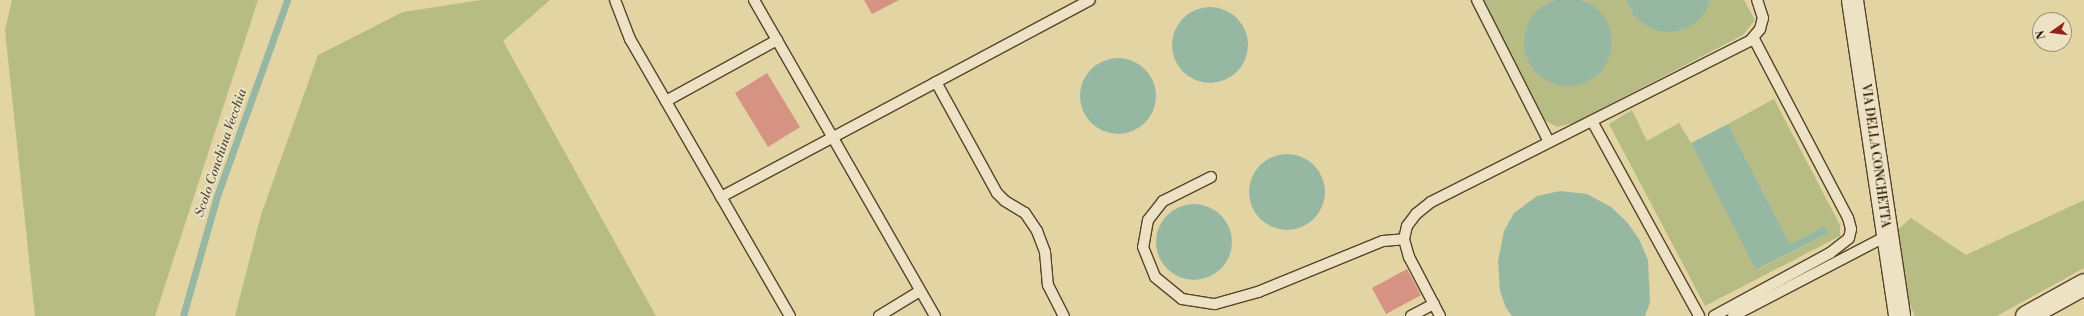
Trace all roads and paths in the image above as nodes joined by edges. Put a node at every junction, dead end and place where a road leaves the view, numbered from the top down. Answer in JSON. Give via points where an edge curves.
{"nodes":[{"id":1,"x":615,"y":0,"type":"edge"},
{"id":2,"x":754,"y":0,"type":"edge"},
{"id":3,"x":1090,"y":0,"type":"edge"},
{"id":4,"x":1477,"y":0,"type":"edge"},
{"id":5,"x":1757,"y":0,"type":"edge"},
{"id":6,"x":1852,"y":0,"type":"edge"},
{"id":7,"x":1753,"y":37,"type":"junction"},
{"id":8,"x":777,"y":40,"type":"junction"},
{"id":9,"x":936,"y":82,"type":"junction"},
{"id":10,"x":666,"y":101,"type":"junction"},
{"id":11,"x":1592,"y":121,"type":"junction"},
{"id":12,"x":833,"y":137,"type":"junction"},
{"id":13,"x":1549,"y":142,"type":"junction"},
{"id":14,"x":1211,"y":177,"type":"dead end"},
{"id":15,"x":721,"y":197,"type":"junction"},
{"id":16,"x":1887,"y":236,"type":"junction"},
{"id":17,"x":1404,"y":240,"type":"junction"},
{"id":18,"x":2084,"y":284,"type":"edge"},
{"id":19,"x":920,"y":291,"type":"junction"},
{"id":20,"x":1434,"y":304,"type":"junction"},
{"id":21,"x":1899,"y":314,"type":"edge"},
{"id":22,"x":790,"y":316,"type":"edge"},
{"id":23,"x":879,"y":316,"type":"edge"},
{"id":24,"x":935,"y":316,"type":"edge"},
{"id":25,"x":1064,"y":316,"type":"edge"},
{"id":26,"x":1411,"y":316,"type":"edge"},
{"id":27,"x":1440,"y":316,"type":"edge"},
{"id":28,"x":1698,"y":316,"type":"edge"},
{"id":29,"x":1714,"y":316,"type":"edge"},
{"id":30,"x":1733,"y":316,"type":"edge"},
{"id":31,"x":2026,"y":316,"type":"edge"}],
"edges":[{"from":1,"to":10,"type":"lane","via":[[630,39]]},
{"from":2,"to":8,"type":"lane"},
{"from":3,"to":9,"type":"lane"},
{"from":4,"to":13,"type":"lane"},
{"from":5,"to":7,"type":"lane","via":[[1763,18],[1760,29]]},
{"from":6,"to":16,"type":"street","name":"VIA DELLA CONCHETTA"},
{"from":7,"to":11,"type":"lane","via":[[1750,41]]},
{"from":7,"to":29,"type":"lane","via":[[1848,218],[1851,229],[1849,238],[1830,253]]},
{"from":8,"to":10,"type":"lane"},
{"from":8,"to":12,"type":"lane"},
{"from":9,"to":12,"type":"lane"},
{"from":9,"to":25,"type":"lane","via":[[997,193],[1025,213],[1037,230],[1045,252],[1048,285]]},
{"from":10,"to":15,"type":"lane"},
{"from":11,"to":13,"type":"lane"},
{"from":11,"to":28,"type":"lane"},
{"from":12,"to":15,"type":"lane"},
{"from":12,"to":19,"type":"lane"},
{"from":13,"to":17,"type":"lane","via":[[1431,202],[1406,226]]},
{"from":14,"to":17,"type":"lane","via":[[1163,201],[1148,220],[1143,247],[1155,276],[1182,299],[1215,304],[1258,292],[1383,241]]},
{"from":15,"to":22,"type":"lane"},
{"from":16,"to":21,"type":"street","name":"VIA DELLA CONCHETTA"},
{"from":16,"to":30,"type":"lane"},
{"from":17,"to":20,"type":"lane","via":[[1409,257]]},
{"from":18,"to":31,"type":"street"},
{"from":19,"to":23,"type":"lane"},
{"from":19,"to":24,"type":"lane"},
{"from":20,"to":26,"type":"lane"},
{"from":20,"to":27,"type":"lane"}]}
